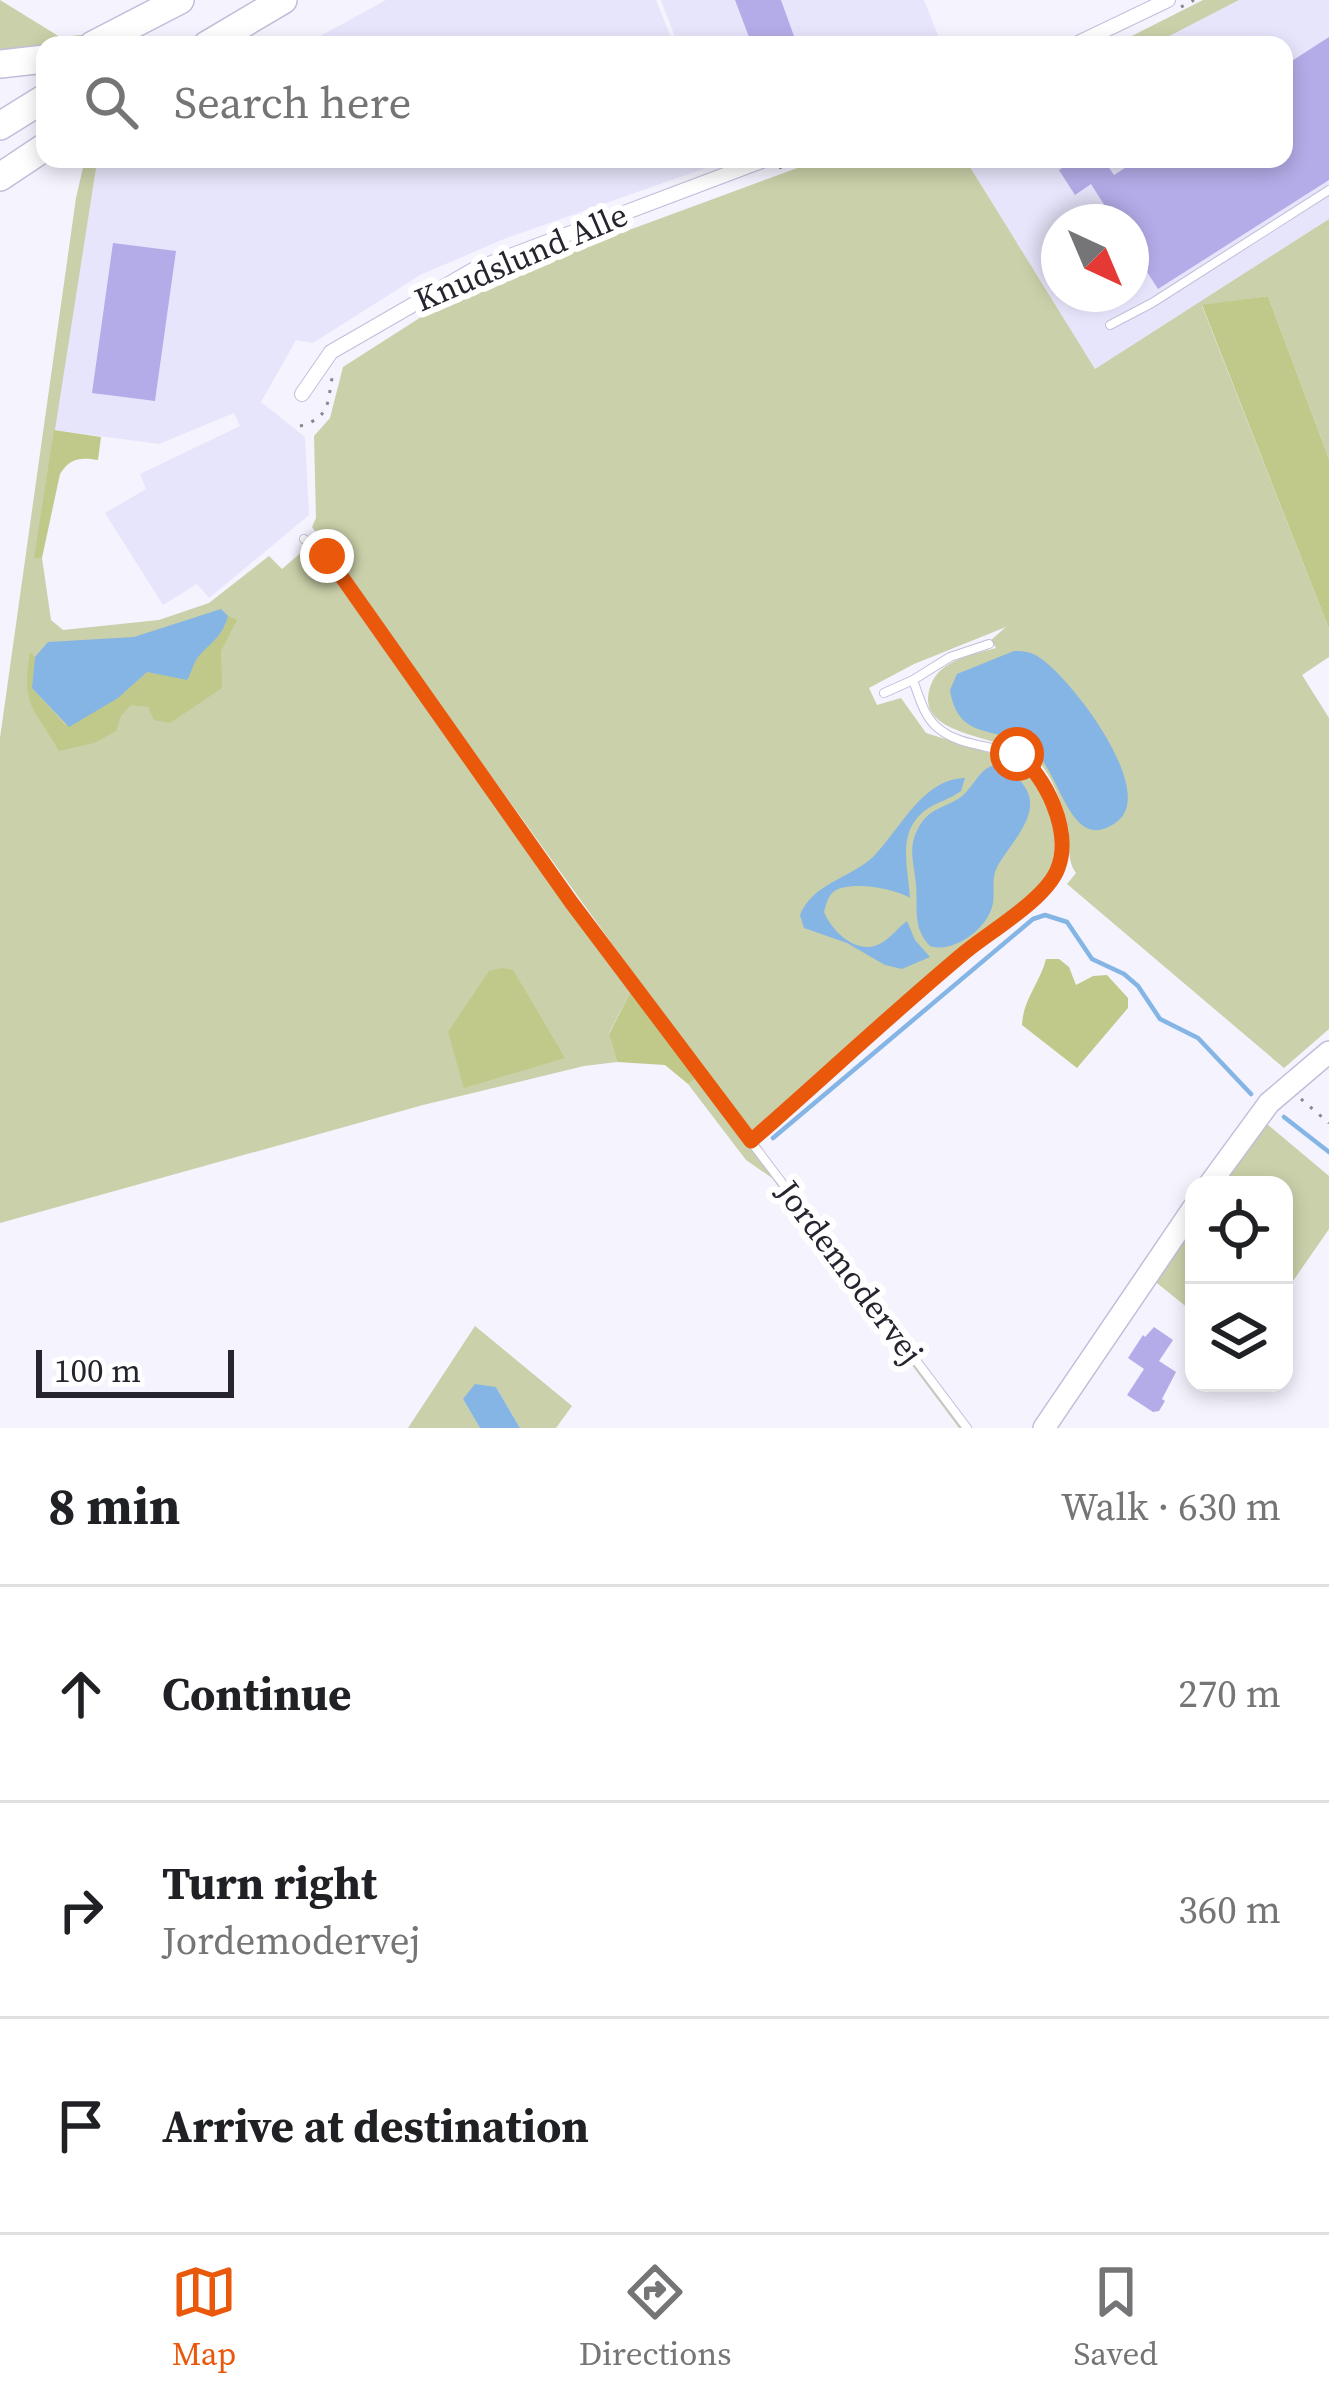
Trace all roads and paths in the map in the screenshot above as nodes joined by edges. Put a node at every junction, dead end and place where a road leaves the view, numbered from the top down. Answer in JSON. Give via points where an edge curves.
{"nodes":[{"id":1,"x":179,"y":0,"type":"edge"},
{"id":2,"x":202,"y":0,"type":"edge"},
{"id":3,"x":283,"y":0,"type":"edge"},
{"id":4,"x":1168,"y":0,"type":"edge"},
{"id":5,"x":110,"y":36,"type":"edge"},
{"id":6,"x":144,"y":36,"type":"edge"},
{"id":7,"x":222,"y":36,"type":"edge"},
{"id":8,"x":1093,"y":36,"type":"edge"},
{"id":9,"x":36,"y":60,"type":"edge"},
{"id":10,"x":0,"y":64,"type":"edge"},
{"id":11,"x":36,"y":104,"type":"edge"},
{"id":12,"x":0,"y":127,"type":"edge"},
{"id":13,"x":36,"y":153,"type":"edge"},
{"id":14,"x":760,"y":168,"type":"edge"},
{"id":15,"x":0,"y":177,"type":"edge"},
{"id":16,"x":1329,"y":190,"type":"edge"},
{"id":17,"x":1110,"y":325,"type":"dead end"},
{"id":18,"x":334,"y":370,"type":"dead end"},
{"id":19,"x":302,"y":394,"type":"dead end"},
{"id":20,"x":300,"y":426,"type":"dead end"},
{"id":21,"x":304,"y":539,"type":"dead end"},
{"id":22,"x":989,"y":644,"type":"dead end"},
{"id":23,"x":913,"y":680,"type":"junction"},
{"id":24,"x":884,"y":693,"type":"dead end"},
{"id":25,"x":1323,"y":1058,"type":"edge"},
{"id":26,"x":1286,"y":1086,"type":"junction"},
{"id":27,"x":1329,"y":1123,"type":"edge"},
{"id":28,"x":751,"y":1141,"type":"junction"},
{"id":29,"x":1215,"y":1176,"type":"edge"},
{"id":30,"x":1185,"y":1221,"type":"edge"},
{"id":31,"x":968,"y":1428,"type":"edge"},
{"id":32,"x":1044,"y":1428,"type":"edge"}],
"edges":[{"from":1,"to":5,"type":"highway"},
{"from":2,"to":6,"type":"highway"},
{"from":3,"to":7,"type":"highway"},
{"from":4,"to":8,"type":"street"},
{"from":9,"to":10,"type":"highway"},
{"from":11,"to":12,"type":"highway"},
{"from":13,"to":15,"type":"highway"},
{"from":14,"to":19,"type":"street","name":"Knudslund Alle","via":[[472,271],[332,352]]},
{"from":16,"to":17,"type":"lane"},
{"from":18,"to":20,"type":"path","via":[[330,406]]},
{"from":21,"to":28,"type":"lane","name":"Jordemodervej","via":[[327,556]]},
{"from":22,"to":23,"type":"lane"},
{"from":23,"to":24,"type":"lane"},
{"from":23,"to":28,"type":"lane","via":[[938,728],[1017,754],[1041,778],[1060,831],[1060,866],[1046,887]]},
{"from":25,"to":26,"type":"street"},
{"from":26,"to":27,"type":"path"},
{"from":26,"to":29,"type":"street"},
{"from":28,"to":31,"type":"lane","name":"Jordemodervej"},
{"from":30,"to":32,"type":"street"}]}
